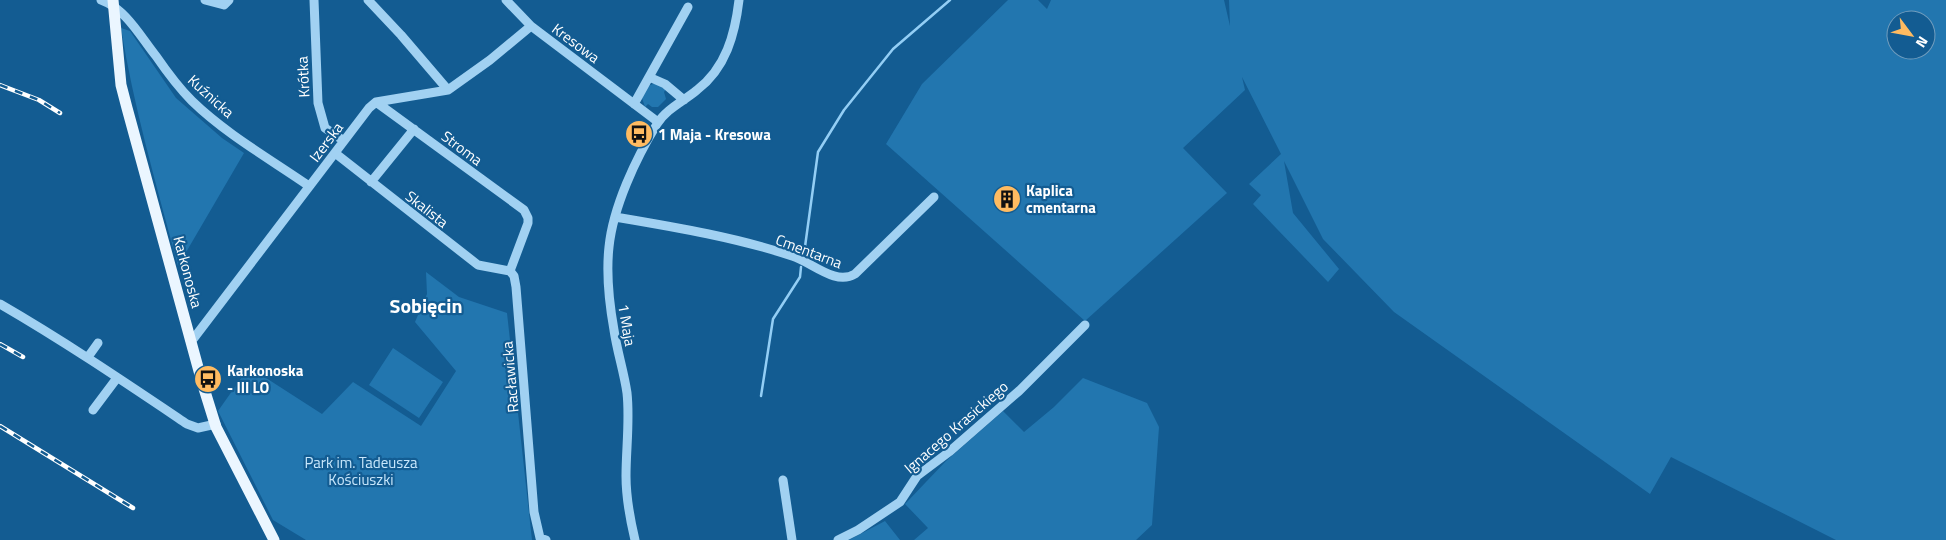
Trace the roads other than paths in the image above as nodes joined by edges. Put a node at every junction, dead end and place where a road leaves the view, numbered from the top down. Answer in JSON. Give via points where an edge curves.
{"nodes":[{"id":1,"x":101,"y":0,"type":"edge"},
{"id":2,"x":204,"y":0,"type":"edge"},
{"id":3,"x":229,"y":0,"type":"edge"},
{"id":4,"x":314,"y":0,"type":"edge"},
{"id":5,"x":368,"y":0,"type":"edge"},
{"id":6,"x":506,"y":0,"type":"edge"},
{"id":7,"x":739,"y":0,"type":"edge"},
{"id":8,"x":115,"y":2,"type":"edge"},
{"id":9,"x":688,"y":7,"type":"dead end"},
{"id":10,"x":531,"y":26,"type":"junction"},
{"id":11,"x":649,"y":77,"type":"junction"},
{"id":12,"x":448,"y":90,"type":"junction"},
{"id":13,"x":684,"y":100,"type":"junction"},
{"id":14,"x":376,"y":102,"type":"junction"},
{"id":15,"x":634,"y":104,"type":"junction"},
{"id":16,"x":658,"y":122,"type":"junction"},
{"id":17,"x":414,"y":129,"type":"junction"},
{"id":18,"x":344,"y":141,"type":"junction"},
{"id":19,"x":335,"y":153,"type":"junction"},
{"id":20,"x":371,"y":182,"type":"junction"},
{"id":21,"x":309,"y":186,"type":"junction"},
{"id":22,"x":934,"y":197,"type":"dead end"},
{"id":23,"x":615,"y":217,"type":"junction"},
{"id":24,"x":510,"y":271,"type":"junction"},
{"id":25,"x":0,"y":304,"type":"edge"},
{"id":26,"x":1085,"y":325,"type":"dead end"},
{"id":27,"x":190,"y":340,"type":"junction"},
{"id":28,"x":98,"y":343,"type":"dead end"},
{"id":29,"x":88,"y":358,"type":"junction"},
{"id":30,"x":117,"y":378,"type":"junction"},
{"id":31,"x":93,"y":410,"type":"dead end"},
{"id":32,"x":216,"y":424,"type":"junction"},
{"id":33,"x":782,"y":480,"type":"dead end"},
{"id":34,"x":543,"y":539,"type":"edge"},
{"id":35,"x":632,"y":539,"type":"edge"},
{"id":36,"x":274,"y":540,"type":"edge"},
{"id":37,"x":792,"y":540,"type":"edge"},
{"id":38,"x":838,"y":540,"type":"edge"}],
"edges":[{"from":1,"to":8,"type":"street"},
{"from":2,"to":3,"type":"street","via":[[224,5]]},
{"from":4,"to":18,"type":"street","name":"Krótka","via":[[318,103],[325,128]]},
{"from":5,"to":12,"type":"street"},
{"from":6,"to":10,"type":"street","name":"Kresowa"},
{"from":7,"to":13,"type":"street","via":[[722,63],[711,78]]},
{"from":8,"to":21,"type":"street","name":"Kuźnicka","via":[[193,102]]},
{"from":8,"to":27,"type":"main road","name":"Karkonoska","via":[[127,108]]},
{"from":9,"to":11,"type":"street"},
{"from":10,"to":12,"type":"street"},
{"from":10,"to":15,"type":"street","name":"Kresowa"},
{"from":11,"to":13,"type":"street","via":[[665,84]]},
{"from":11,"to":15,"type":"street"},
{"from":12,"to":14,"type":"street"},
{"from":13,"to":16,"type":"street"},
{"from":14,"to":17,"type":"street","name":"Stroma"},
{"from":14,"to":18,"type":"street","name":"Izerska"},
{"from":15,"to":16,"type":"street","name":"Kresowa"},
{"from":16,"to":23,"type":"street","name":"1 Maja","via":[[624,188]]},
{"from":17,"to":20,"type":"street"},
{"from":17,"to":24,"type":"street","name":"Stroma","via":[[524,210],[528,223]]},
{"from":18,"to":19,"type":"street","name":"Izerska"},
{"from":19,"to":20,"type":"street","name":"Skalista"},
{"from":19,"to":21,"type":"street","name":"Izerska"},
{"from":20,"to":24,"type":"street","name":"Skalista","via":[[478,266]]},
{"from":21,"to":27,"type":"street","name":"Izerska"},
{"from":22,"to":23,"type":"street","name":"Cmentarna","via":[[855,274],[839,279],[793,256],[695,231]]},
{"from":23,"to":35,"type":"street","name":"1 Maja","via":[[608,253],[608,294],[627,393],[626,485]]},
{"from":24,"to":34,"type":"street","name":"Racławicka","via":[[516,287],[534,512]]},
{"from":25,"to":29,"type":"street"},
{"from":26,"to":38,"type":"street","name":"Ignacego Krasickiego","via":[[1018,391],[917,476],[900,502]]},
{"from":27,"to":32,"type":"main road","name":"Karkonoska"},
{"from":28,"to":29,"type":"street"},
{"from":29,"to":30,"type":"street"},
{"from":30,"to":31,"type":"street"},
{"from":30,"to":32,"type":"street","via":[[187,424],[198,428]]},
{"from":32,"to":36,"type":"main road","name":"Karkonoska"},
{"from":33,"to":37,"type":"street"}]}
